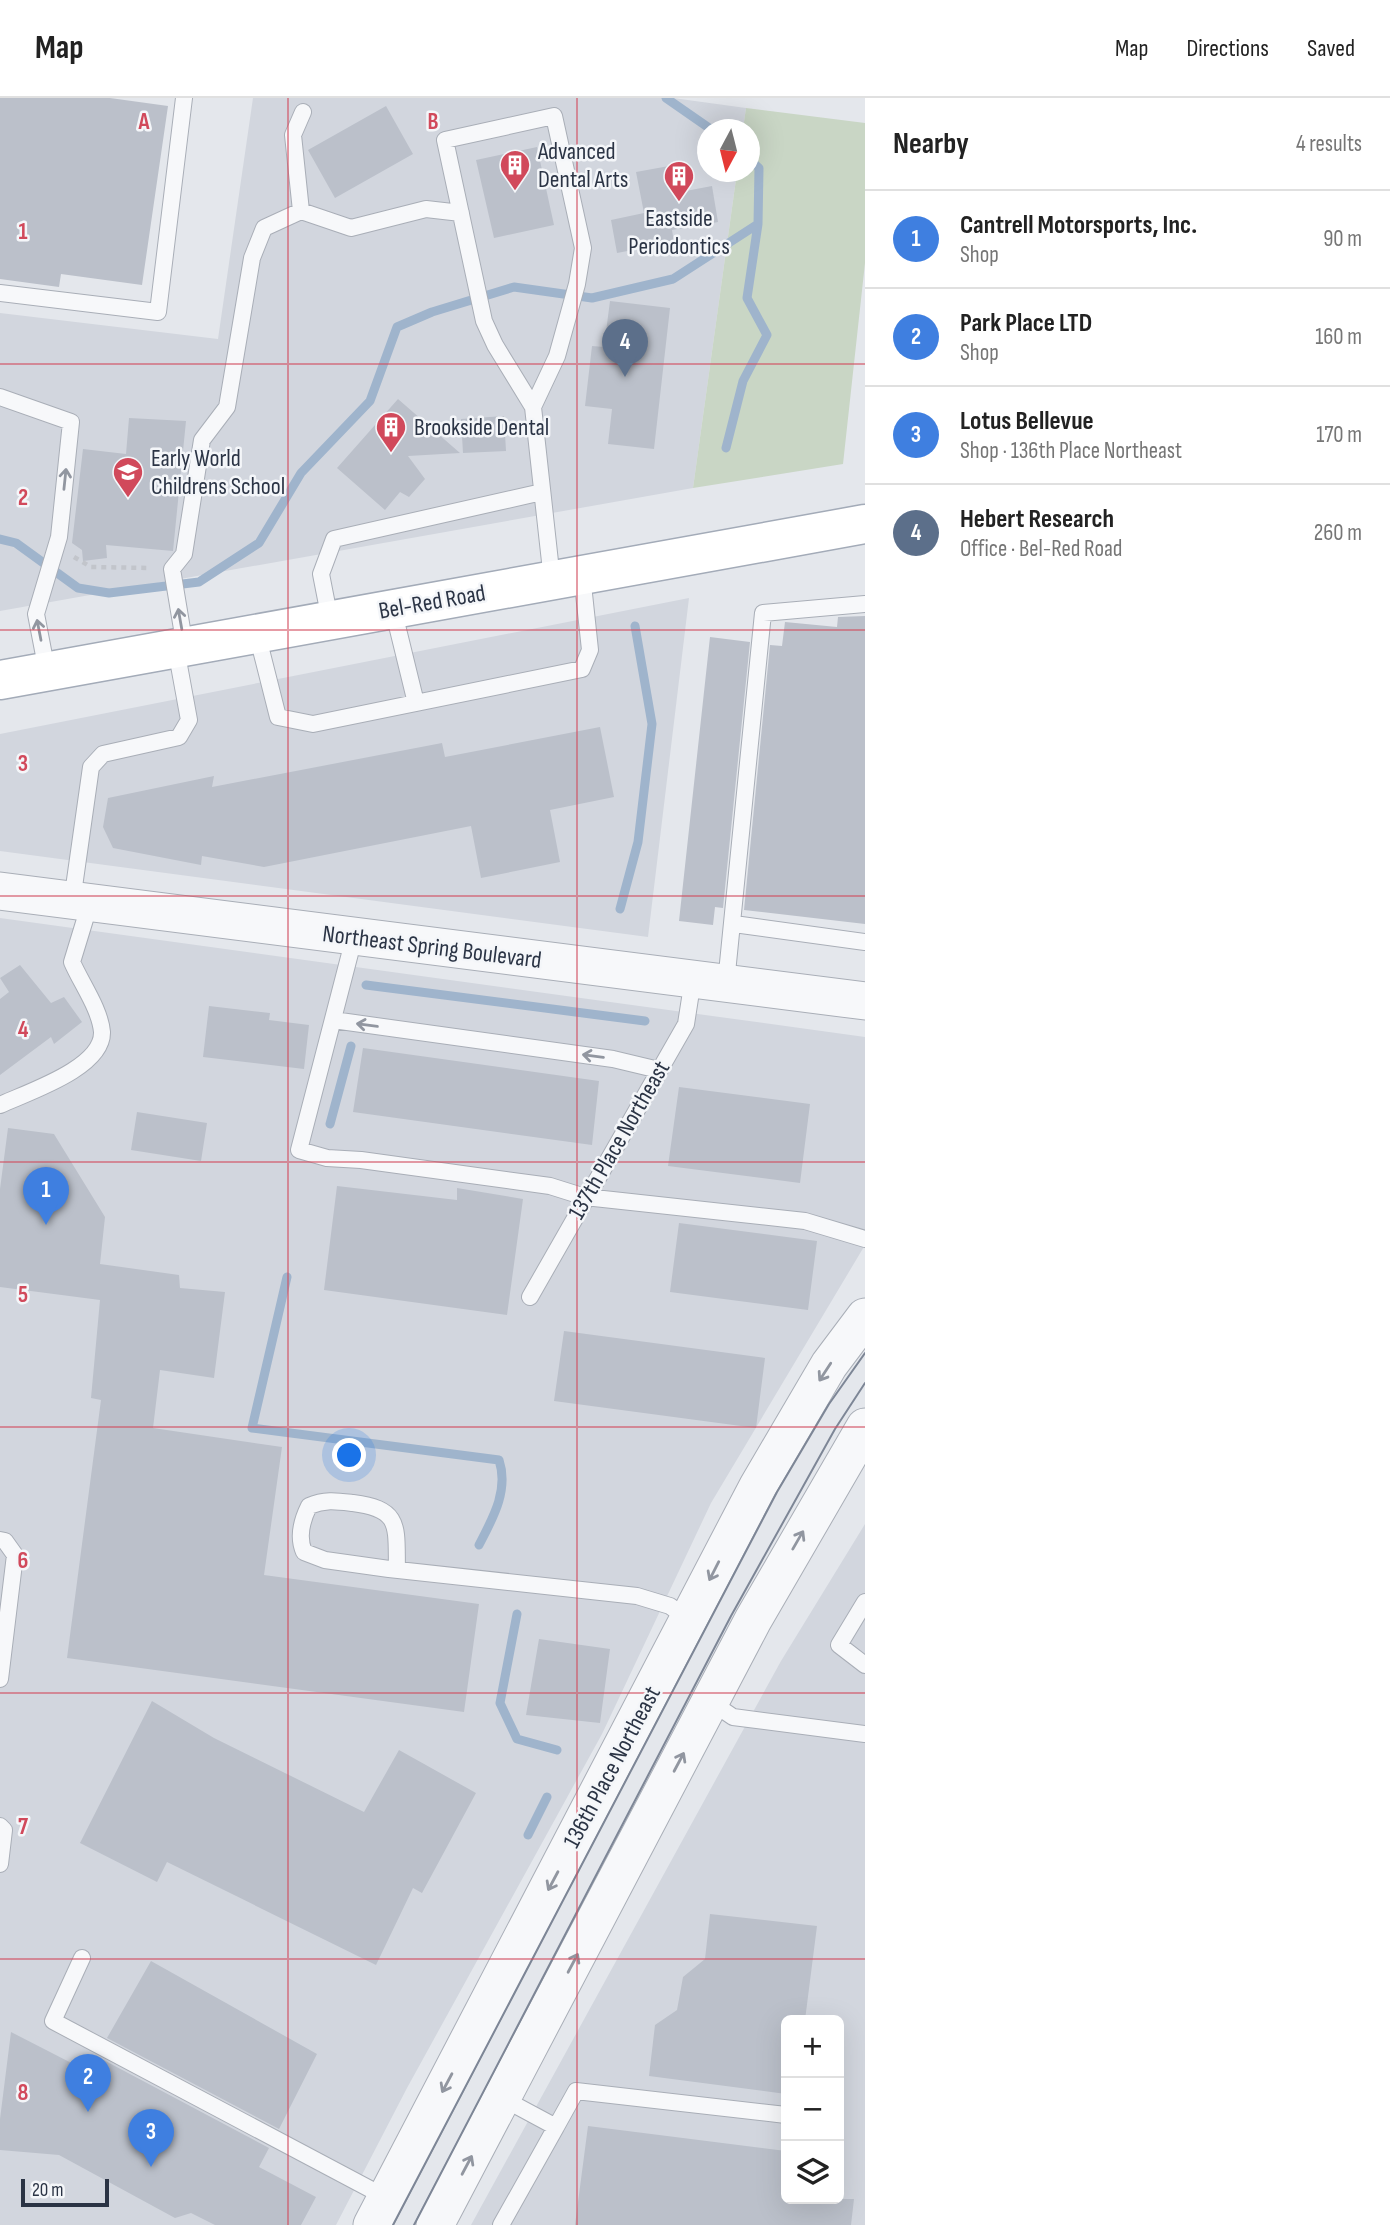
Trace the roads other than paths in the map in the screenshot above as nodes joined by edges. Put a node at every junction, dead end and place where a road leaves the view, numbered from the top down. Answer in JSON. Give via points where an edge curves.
{"nodes":[{"id":1,"x":184,"y":98,"type":"edge"},
{"id":2,"x":303,"y":112,"type":"dead end"},
{"id":3,"x":301,"y":211,"type":"junction"},
{"id":4,"x":461,"y":213,"type":"junction"},
{"id":5,"x":0,"y":293,"type":"edge"},
{"id":6,"x":0,"y":397,"type":"edge"},
{"id":7,"x":533,"y":407,"type":"junction"},
{"id":8,"x":542,"y":492,"type":"junction"},
{"id":9,"x":865,"y":524,"type":"edge"},
{"id":10,"x":567,"y":578,"type":"junction"},
{"id":11,"x":865,"y":604,"type":"edge"},
{"id":12,"x":393,"y":609,"type":"junction"},
{"id":13,"x":330,"y":620,"type":"junction"},
{"id":14,"x":257,"y":634,"type":"junction"},
{"id":15,"x":181,"y":648,"type":"junction"},
{"id":16,"x":47,"y":672,"type":"junction"},
{"id":17,"x":0,"y":680,"type":"edge"},
{"id":18,"x":416,"y":703,"type":"junction"},
{"id":19,"x":0,"y":891,"type":"edge"},
{"id":20,"x":81,"y":902,"type":"junction"},
{"id":21,"x":734,"y":924,"type":"junction"},
{"id":22,"x":354,"y":938,"type":"junction"},
{"id":23,"x":865,"y":942,"type":"edge"},
{"id":24,"x":709,"y":981,"type":"junction"},
{"id":25,"x":865,"y":1001,"type":"edge"},
{"id":26,"x":333,"y":1020,"type":"junction"},
{"id":27,"x":659,"y":1070,"type":"junction"},
{"id":28,"x":0,"y":1105,"type":"edge"},
{"id":29,"x":586,"y":1197,"type":"junction"},
{"id":30,"x":865,"y":1239,"type":"edge"},
{"id":31,"x":530,"y":1297,"type":"dead end"},
{"id":32,"x":865,"y":1317,"type":"edge"},
{"id":33,"x":865,"y":1427,"type":"edge"},
{"id":34,"x":0,"y":1540,"type":"edge"},
{"id":35,"x":397,"y":1570,"type":"junction"},
{"id":36,"x":865,"y":1602,"type":"edge"},
{"id":37,"x":689,"y":1619,"type":"junction"},
{"id":38,"x":865,"y":1664,"type":"edge"},
{"id":39,"x":0,"y":1679,"type":"edge"},
{"id":40,"x":711,"y":1702,"type":"junction"},
{"id":41,"x":865,"y":1734,"type":"edge"},
{"id":42,"x":0,"y":1826,"type":"edge"},
{"id":43,"x":0,"y":1864,"type":"edge"},
{"id":44,"x":82,"y":1958,"type":"dead end"},
{"id":45,"x":502,"y":2098,"type":"junction"},
{"id":46,"x":781,"y":2114,"type":"edge"},
{"id":47,"x":556,"y":2127,"type":"junction"},
{"id":48,"x":379,"y":2212,"type":"edge"},
{"id":49,"x":435,"y":2225,"type":"edge"},
{"id":50,"x":501,"y":2225,"type":"edge"}],
"edges":[{"from":1,"to":5,"type":"lane","via":[[158,312]]},
{"from":2,"to":3,"type":"lane","via":[[293,135]]},
{"from":3,"to":4,"type":"lane","via":[[351,228],[426,208]]},
{"from":15,"to":3,"type":"lane","one_way":true,"via":[[172,569],[184,554],[202,440],[227,407],[252,258],[264,228]]},
{"from":4,"to":7,"type":"lane","via":[[484,321]]},
{"from":4,"to":7,"type":"lane","via":[[445,140],[554,116],[583,248],[556,356]]},
{"from":16,"to":6,"type":"lane","one_way":true,"via":[[36,614],[59,537],[71,422]]},
{"from":7,"to":8,"type":"lane"},
{"from":8,"to":10,"type":"lane"},
{"from":8,"to":13,"type":"lane","via":[[334,539],[321,574]]},
{"from":9,"to":10,"type":"main road","name":"Bel-Red Road"},
{"from":10,"to":12,"type":"main road","name":"Bel-Red Road"},
{"from":10,"to":18,"type":"lane","via":[[590,650],[582,669]]},
{"from":11,"to":21,"type":"lane","name":"137th Place Northeast","via":[[764,613]]},
{"from":12,"to":13,"type":"main road","name":"Bel-Red Road"},
{"from":12,"to":18,"type":"lane"},
{"from":13,"to":14,"type":"main road","name":"Bel-Red Road"},
{"from":14,"to":15,"type":"main road","name":"Bel-Red Road"},
{"from":14,"to":18,"type":"lane","via":[[278,717],[313,724]]},
{"from":15,"to":16,"type":"main road","name":"Bel-Red Road"},
{"from":15,"to":20,"type":"lane","via":[[189,720],[179,737],[103,754],[90,767]]},
{"from":16,"to":17,"type":"main road","name":"Bel-Red Road"},
{"from":19,"to":20,"type":"street","name":"Northeast Spring Boulevard"},
{"from":20,"to":22,"type":"street","name":"Northeast Spring Boulevard"},
{"from":20,"to":28,"type":"lane","via":[[72,962],[99,1021],[100,1047],[87,1063]]},
{"from":21,"to":23,"type":"lane"},
{"from":21,"to":24,"type":"lane","name":"137th Place Northeast"},
{"from":22,"to":24,"type":"street","name":"Northeast Spring Boulevard"},
{"from":22,"to":26,"type":"lane"},
{"from":24,"to":25,"type":"street","name":"Northeast Spring Boulevard"},
{"from":24,"to":27,"type":"lane","name":"137th Place Northeast"},
{"from":27,"to":26,"type":"lane","one_way":true,"via":[[613,1059]]},
{"from":26,"to":29,"type":"lane","via":[[299,1150],[327,1158],[550,1186]]},
{"from":27,"to":29,"type":"lane","name":"137th Place Northeast"},
{"from":29,"to":30,"type":"lane","via":[[805,1221]]},
{"from":29,"to":31,"type":"lane","name":"137th Place Northeast"},
{"from":32,"to":37,"type":"street","name":"136th Place Northeast","one_way":true,"via":[[798,1415]]},
{"from":40,"to":33,"type":"street","one_way":true},
{"from":34,"to":39,"type":"lane","via":[[15,1555]]},
{"from":35,"to":35,"type":"lane","via":[[325,1560],[304,1552],[300,1536],[309,1506],[334,1500],[386,1511],[396,1529]]},
{"from":35,"to":37,"type":"lane","via":[[637,1596],[670,1606]]},
{"from":36,"to":38,"type":"lane","via":[[839,1645]]},
{"from":37,"to":48,"type":"street","name":"136th Place Northeast","one_way":true},
{"from":40,"to":41,"type":"lane","via":[[733,1717]]},
{"from":45,"to":40,"type":"street","one_way":true},
{"from":42,"to":43,"type":"lane","via":[[4,1830]]},
{"from":44,"to":48,"type":"lane","via":[[53,2021]]},
{"from":45,"to":47,"type":"lane"},
{"from":49,"to":45,"type":"street","one_way":true},
{"from":46,"to":47,"type":"lane","via":[[576,2091]]},
{"from":47,"to":50,"type":"lane"}]}
